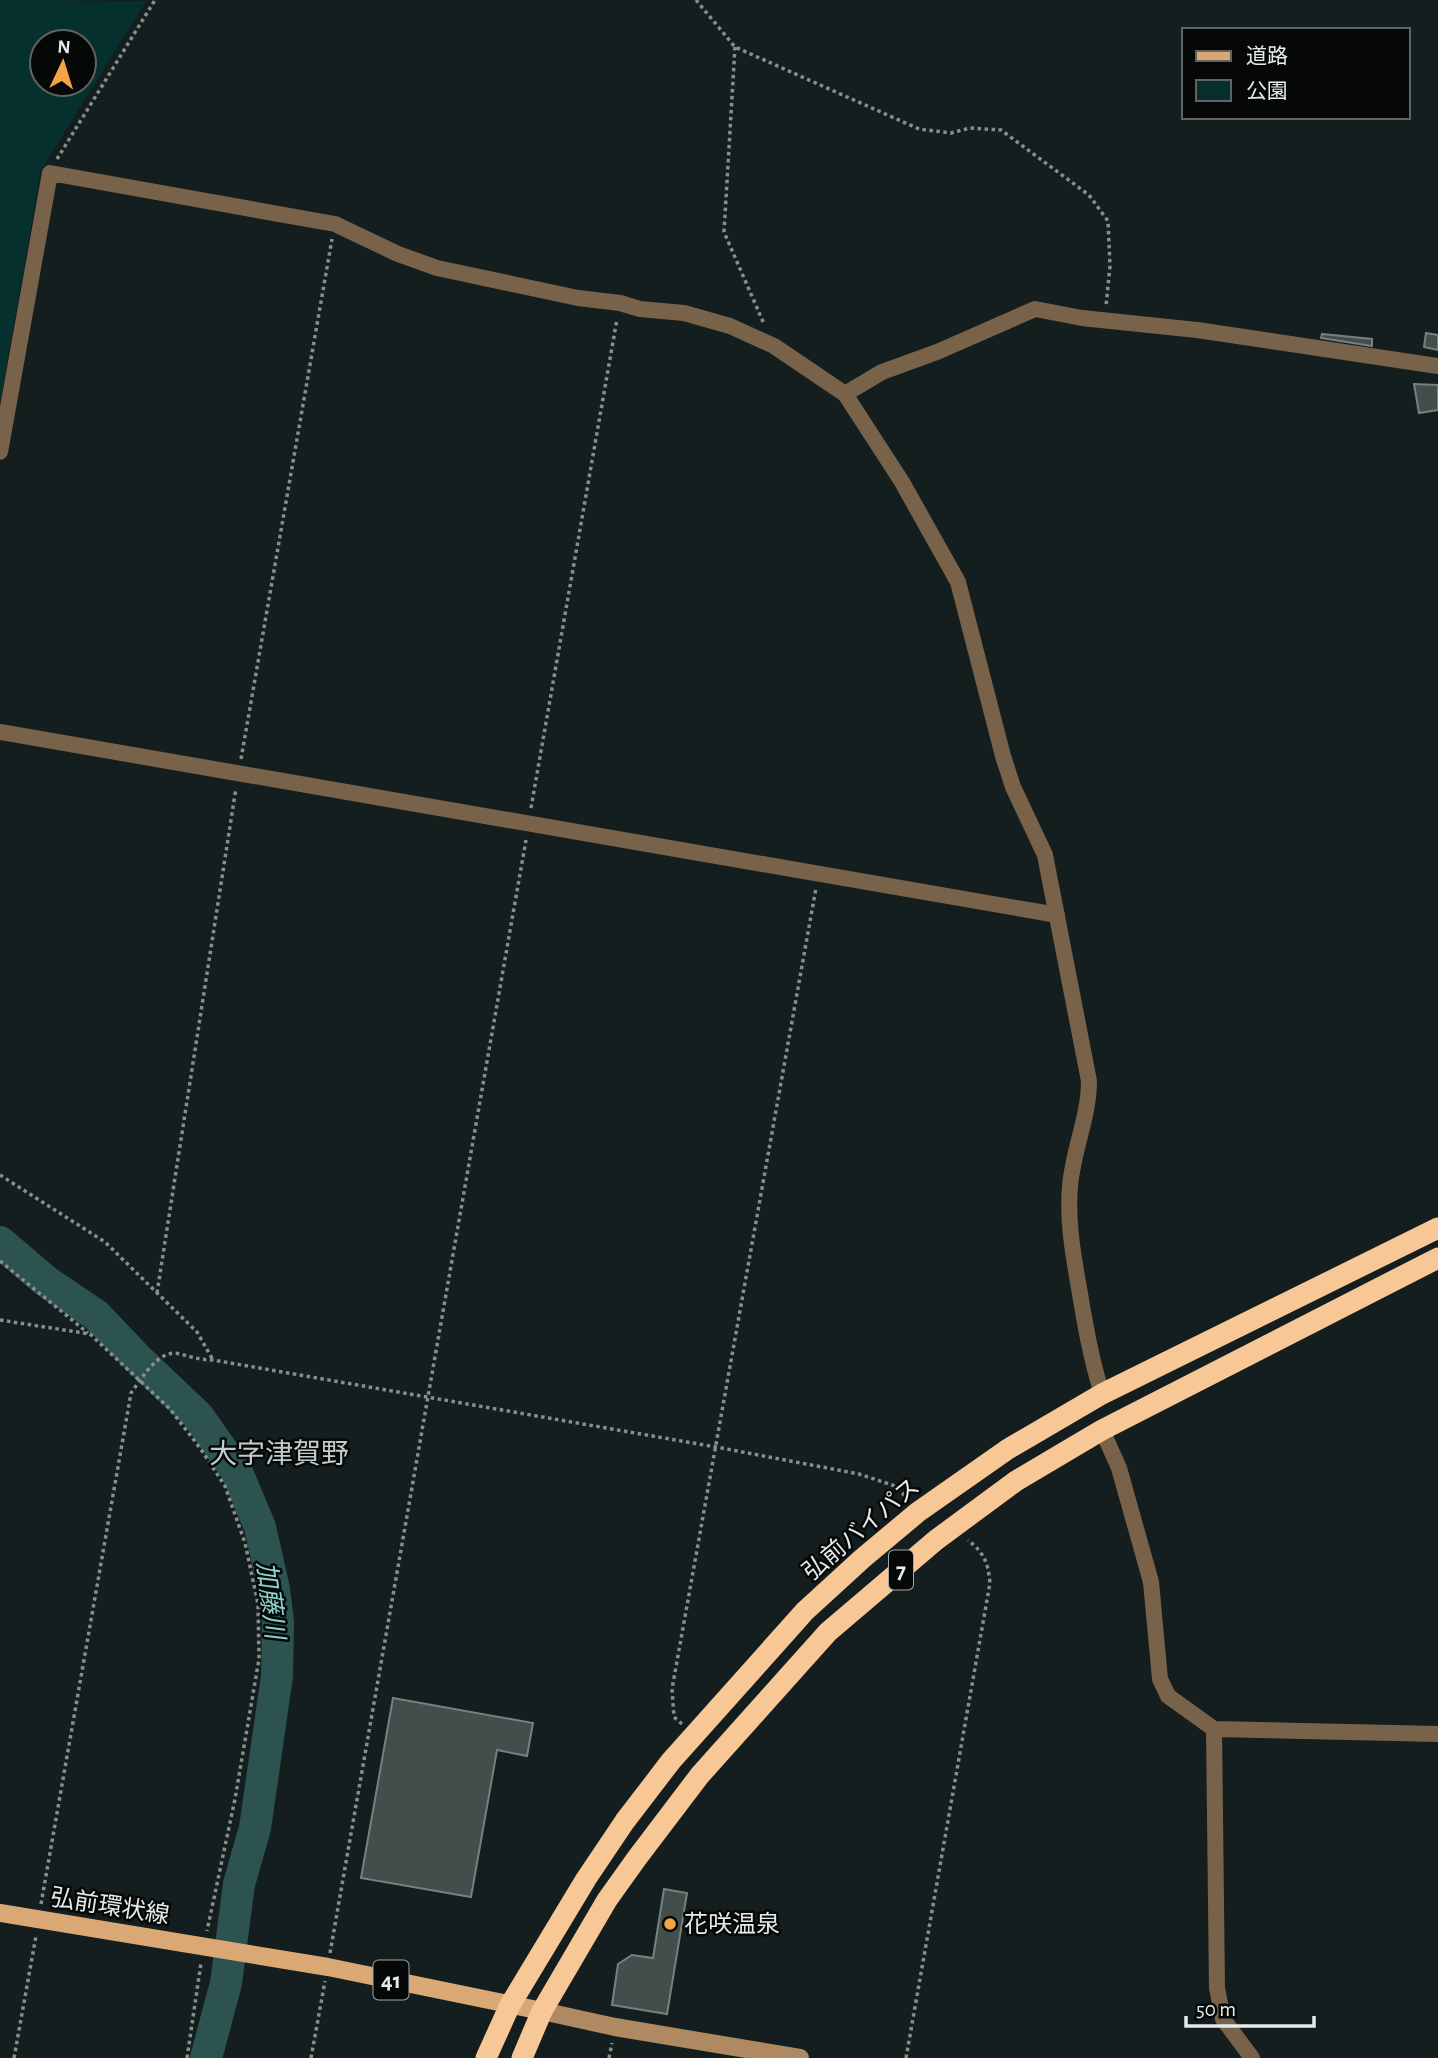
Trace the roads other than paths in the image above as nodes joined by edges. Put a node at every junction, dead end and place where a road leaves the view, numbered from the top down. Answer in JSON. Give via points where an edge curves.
{"nodes":[{"id":1,"x":1438,"y":366,"type":"edge"},
{"id":2,"x":845,"y":394,"type":"junction"},
{"id":3,"x":0,"y":452,"type":"edge"},
{"id":4,"x":0,"y":732,"type":"edge"},
{"id":5,"x":1057,"y":915,"type":"junction"},
{"id":6,"x":1438,"y":1228,"type":"edge"},
{"id":7,"x":1438,"y":1258,"type":"edge"},
{"id":8,"x":1102,"y":1394,"type":"junction"},
{"id":9,"x":1102,"y":1430,"type":"junction"},
{"id":10,"x":1214,"y":1729,"type":"junction"},
{"id":11,"x":1438,"y":1734,"type":"edge"},
{"id":12,"x":0,"y":1913,"type":"edge"},
{"id":13,"x":510,"y":2005,"type":"junction"},
{"id":14,"x":542,"y":2011,"type":"junction"},
{"id":15,"x":486,"y":2058,"type":"edge"},
{"id":16,"x":522,"y":2058,"type":"edge"},
{"id":17,"x":800,"y":2058,"type":"edge"},
{"id":18,"x":1252,"y":2058,"type":"edge"}],
"edges":[{"from":1,"to":2,"type":"street","via":[[1035,309],[882,372]]},
{"from":2,"to":3,"type":"street","via":[[774,346],[730,326],[684,313],[578,298],[436,268],[335,224],[50,173]]},
{"from":2,"to":5,"type":"street","via":[[902,482],[958,582],[1003,756],[1045,855]]},
{"from":4,"to":5,"type":"street"},
{"from":5,"to":8,"type":"street","via":[[1089,1081],[1089,1104],[1070,1186],[1069,1231],[1092,1363]]},
{"from":6,"to":8,"type":"highway","name":"弘前バイパス","number":"7"},
{"from":7,"to":9,"type":"highway","number":"7"},
{"from":8,"to":13,"type":"highway","name":"弘前バイパス","number":"7","via":[[1008,1449],[918,1512],[805,1611],[648,1791],[592,1870]]},
{"from":9,"to":10,"type":"street","via":[[1119,1468],[1151,1582],[1160,1679],[1168,1696]]},
{"from":9,"to":14,"type":"highway","number":"7","via":[[1016,1481],[953,1527],[828,1632],[700,1775],[607,1900]]},
{"from":10,"to":11,"type":"street"},
{"from":10,"to":18,"type":"street","via":[[1217,1988],[1223,2019]]},
{"from":12,"to":13,"type":"main road","name":"弘前環状線","number":"41","via":[[328,1967]]},
{"from":13,"to":14,"type":"main road","number":"41"},
{"from":13,"to":15,"type":"highway","name":"弘前バイパス","number":"7"},
{"from":14,"to":16,"type":"highway","number":"7"},
{"from":14,"to":17,"type":"street"}]}
